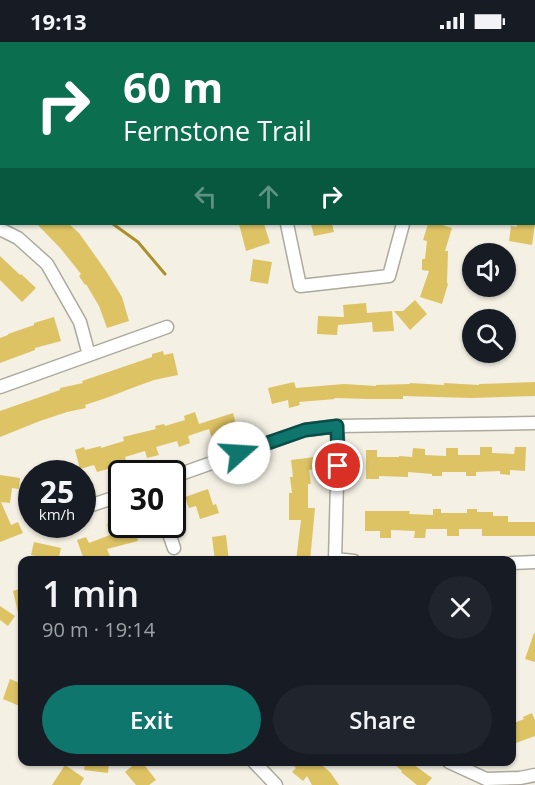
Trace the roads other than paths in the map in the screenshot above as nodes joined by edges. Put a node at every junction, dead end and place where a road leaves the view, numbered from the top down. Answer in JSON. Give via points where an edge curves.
{"nodes":[{"id":1,"x":287,"y":225,"type":"edge"},
{"id":2,"x":403,"y":225,"type":"edge"},
{"id":3,"x":0,"y":228,"type":"edge"},
{"id":4,"x":167,"y":327,"type":"dead end"},
{"id":5,"x":89,"y":355,"type":"junction"},
{"id":6,"x":0,"y":387,"type":"edge"},
{"id":7,"x":535,"y":423,"type":"edge"},
{"id":8,"x":337,"y":426,"type":"junction"},
{"id":9,"x":186,"y":472,"type":"edge"},
{"id":10,"x":171,"y":538,"type":"edge"},
{"id":11,"x":174,"y":548,"type":"dead end"},
{"id":12,"x":335,"y":556,"type":"edge"},
{"id":13,"x":535,"y":562,"type":"edge"},
{"id":14,"x":516,"y":563,"type":"edge"},
{"id":15,"x":258,"y":766,"type":"edge"},
{"id":16,"x":458,"y":766,"type":"edge"},
{"id":17,"x":535,"y":775,"type":"edge"},
{"id":18,"x":276,"y":785,"type":"edge"}],
"edges":[{"from":1,"to":2,"type":"street","via":[[300,286],[389,276]]},
{"from":3,"to":5,"type":"street","via":[[18,238],[46,264],[80,322]]},
{"from":4,"to":5,"type":"street"},
{"from":5,"to":6,"type":"street"},
{"from":7,"to":8,"type":"street"},
{"from":8,"to":9,"type":"street","via":[[305,430]]},
{"from":8,"to":12,"type":"street"},
{"from":10,"to":11,"type":"street"},
{"from":13,"to":14,"type":"street"},
{"from":15,"to":18,"type":"street"},
{"from":16,"to":17,"type":"street","via":[[486,779]]}]}
